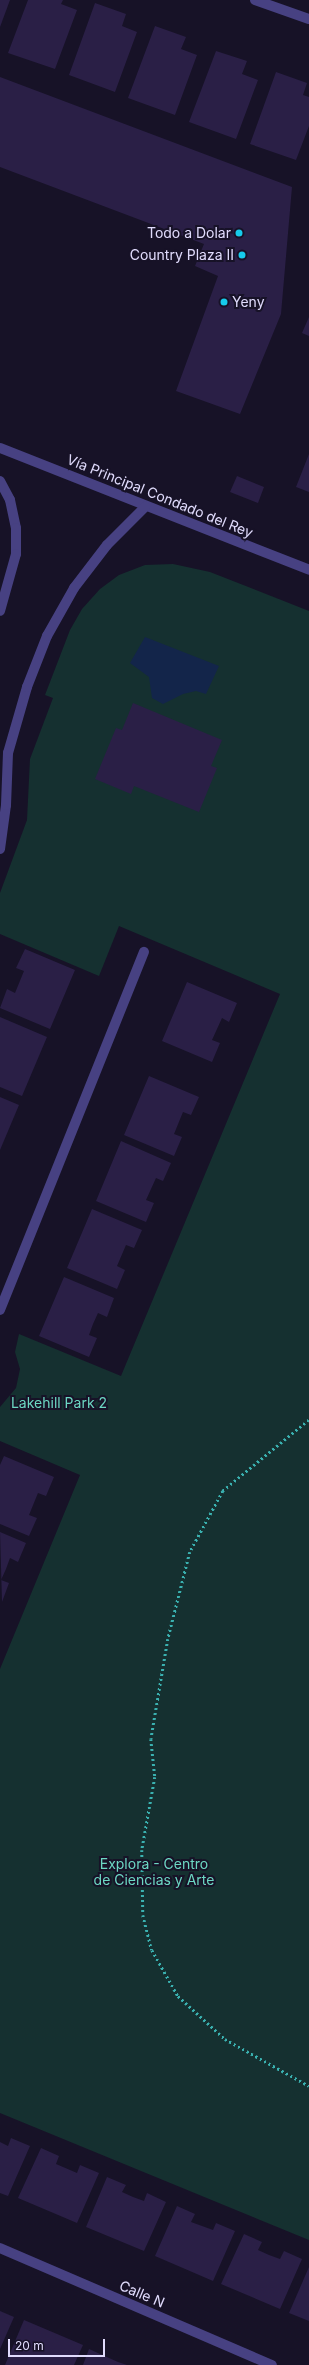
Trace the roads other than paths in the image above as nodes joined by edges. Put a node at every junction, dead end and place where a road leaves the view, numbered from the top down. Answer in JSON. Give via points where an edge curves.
{"nodes":[{"id":1,"x":255,"y":0,"type":"edge"},
{"id":2,"x":309,"y":19,"type":"edge"},
{"id":3,"x":0,"y":448,"type":"edge"},
{"id":4,"x":0,"y":481,"type":"edge"},
{"id":5,"x":145,"y":507,"type":"junction"},
{"id":6,"x":309,"y":570,"type":"edge"},
{"id":7,"x":0,"y":611,"type":"edge"},
{"id":8,"x":3,"y":802,"type":"edge"},
{"id":9,"x":0,"y":848,"type":"edge"},
{"id":10,"x":144,"y":952,"type":"dead end"},
{"id":11,"x":0,"y":1310,"type":"edge"},
{"id":12,"x":0,"y":2248,"type":"edge"},
{"id":13,"x":272,"y":2365,"type":"edge"}],
"edges":[{"from":1,"to":2,"type":"street"},
{"from":3,"to":5,"type":"street","name":"Vía Principal Condado del Rey"},
{"from":4,"to":7,"type":"street","via":[[10,500],[16,528],[16,554]]},
{"from":5,"to":6,"type":"street","name":"Vía Principal Condado del Rey"},
{"from":5,"to":8,"type":"street","via":[[107,545],[74,588],[47,636],[27,688],[8,753]]},
{"from":8,"to":9,"type":"street"},
{"from":10,"to":11,"type":"street"},
{"from":12,"to":13,"type":"street","name":"Calle N"}]}
